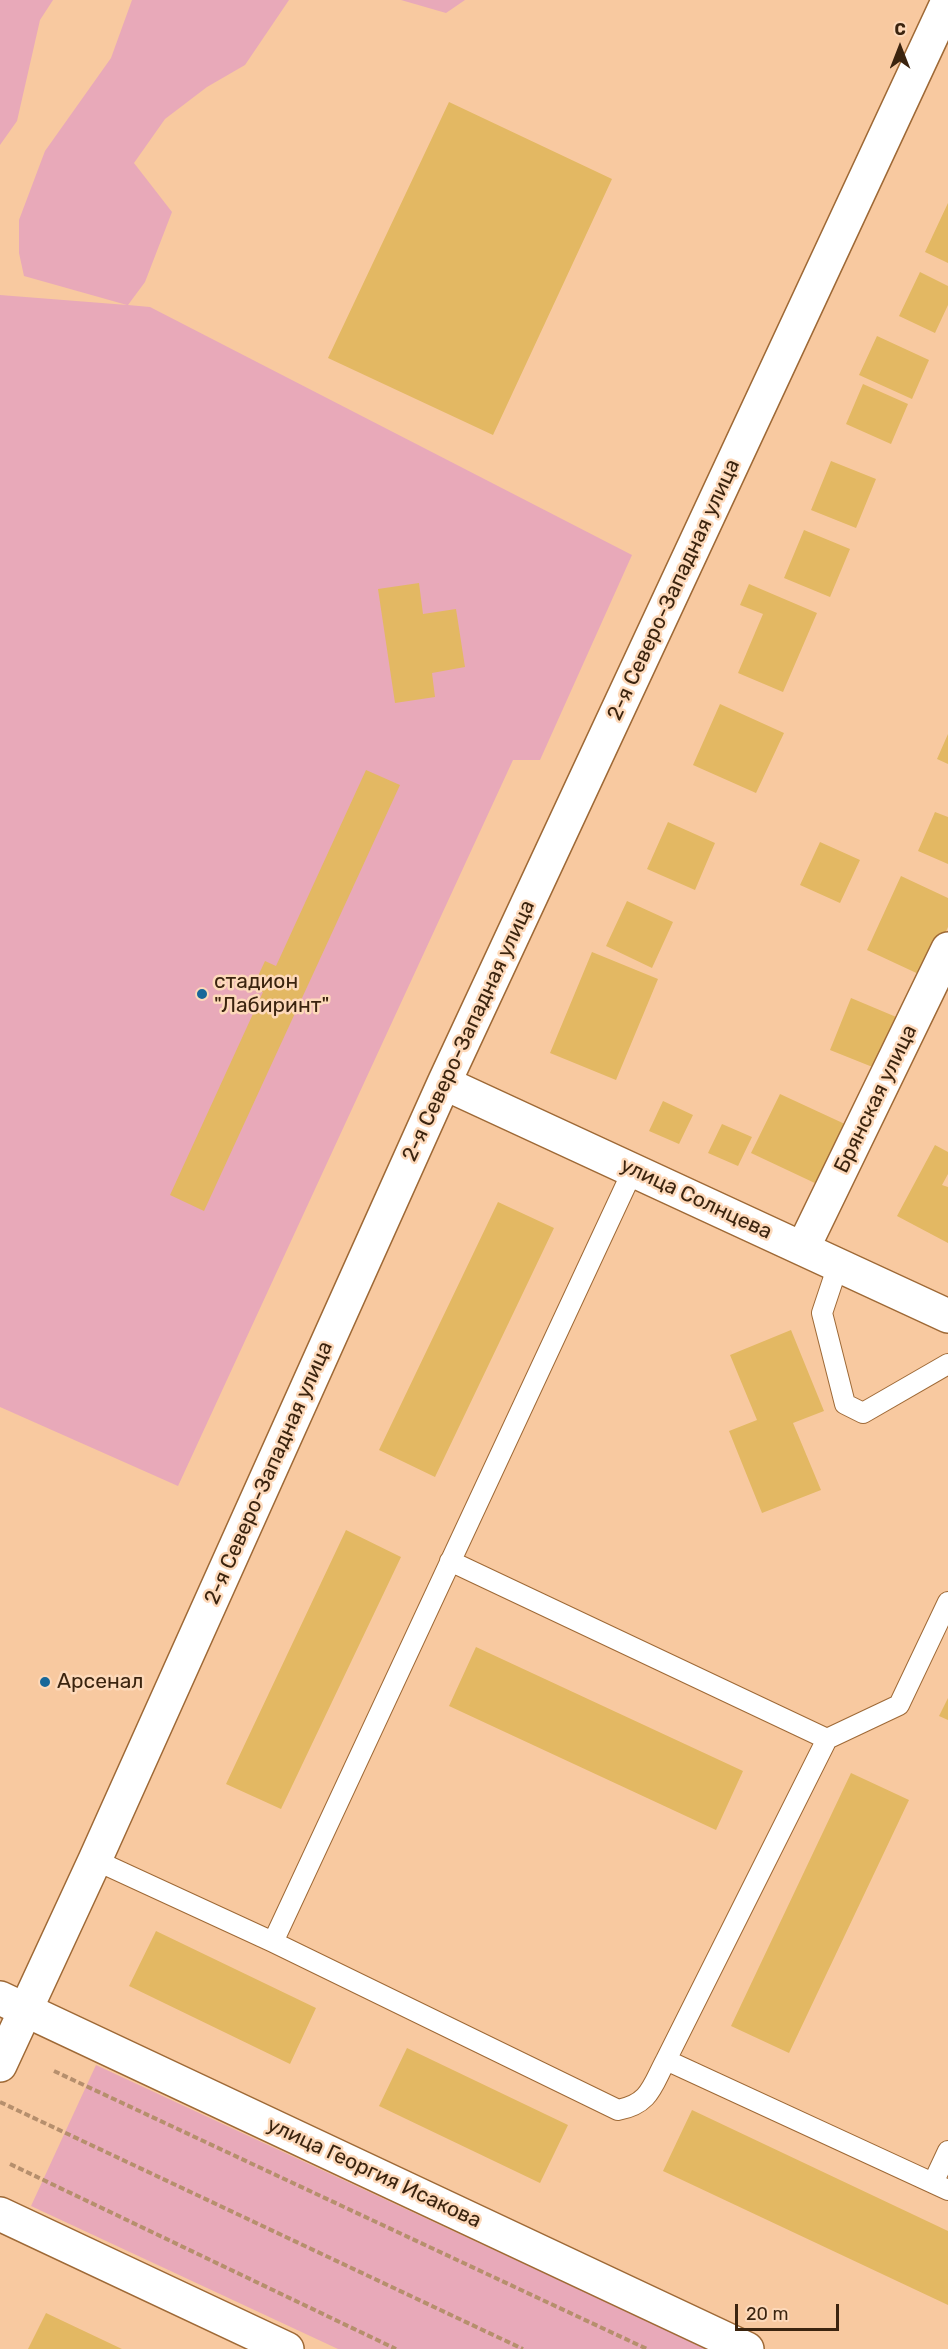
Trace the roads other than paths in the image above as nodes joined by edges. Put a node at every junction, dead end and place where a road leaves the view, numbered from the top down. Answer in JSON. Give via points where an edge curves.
{"nodes":[{"id":1,"x":948,"y":1,"type":"edge"},
{"id":2,"x":948,"y":949,"type":"edge"},
{"id":3,"x":444,"y":1083,"type":"junction"},
{"id":4,"x":633,"y":1170,"type":"junction"},
{"id":5,"x":803,"y":1248,"type":"junction"},
{"id":6,"x":838,"y":1265,"type":"junction"},
{"id":7,"x":948,"y":1316,"type":"edge"},
{"id":8,"x":948,"y":1364,"type":"edge"},
{"id":9,"x":450,"y":1562,"type":"junction"},
{"id":10,"x":948,"y":1602,"type":"edge"},
{"id":11,"x":827,"y":1739,"type":"junction"},
{"id":12,"x":95,"y":1860,"type":"junction"},
{"id":13,"x":273,"y":1942,"type":"junction"},
{"id":14,"x":13,"y":2004,"type":"edge"},
{"id":15,"x":666,"y":2060,"type":"junction"},
{"id":16,"x":0,"y":2065,"type":"edge"},
{"id":17,"x":948,"y":2151,"type":"edge"},
{"id":18,"x":940,"y":2187,"type":"edge"},
{"id":19,"x":0,"y":2214,"type":"edge"},
{"id":20,"x":288,"y":2349,"type":"edge"},
{"id":21,"x":747,"y":2349,"type":"edge"}],
"edges":[{"from":1,"to":3,"type":"street","name":"2-я Северо-Западная улица"},
{"from":2,"to":5,"type":"street","name":"Брянская улица"},
{"from":3,"to":4,"type":"street","name":"улица Солнцева"},
{"from":3,"to":12,"type":"street","name":"2-я Северо-Западная улица"},
{"from":4,"to":5,"type":"street","name":"улица Солнцева"},
{"from":4,"to":9,"type":"lane"},
{"from":5,"to":6,"type":"street","name":"улица Солнцева"},
{"from":6,"to":7,"type":"street","name":"улица Солнцева"},
{"from":6,"to":8,"type":"lane","via":[[822,1314],[845,1404],[863,1413]]},
{"from":9,"to":11,"type":"lane"},
{"from":9,"to":13,"type":"lane"},
{"from":10,"to":11,"type":"lane","via":[[899,1705]]},
{"from":11,"to":15,"type":"lane"},
{"from":12,"to":13,"type":"lane"},
{"from":12,"to":14,"type":"street","name":"2-я Северо-Западная улица"},
{"from":13,"to":15,"type":"lane","via":[[618,2110],[633,2107],[646,2098]]},
{"from":14,"to":16,"type":"street","name":"2-я Северо-Западная улица"},
{"from":14,"to":21,"type":"street","name":"улица Георгия Исакова"},
{"from":15,"to":18,"type":"lane"},
{"from":17,"to":18,"type":"lane"},
{"from":19,"to":20,"type":"street"}]}
